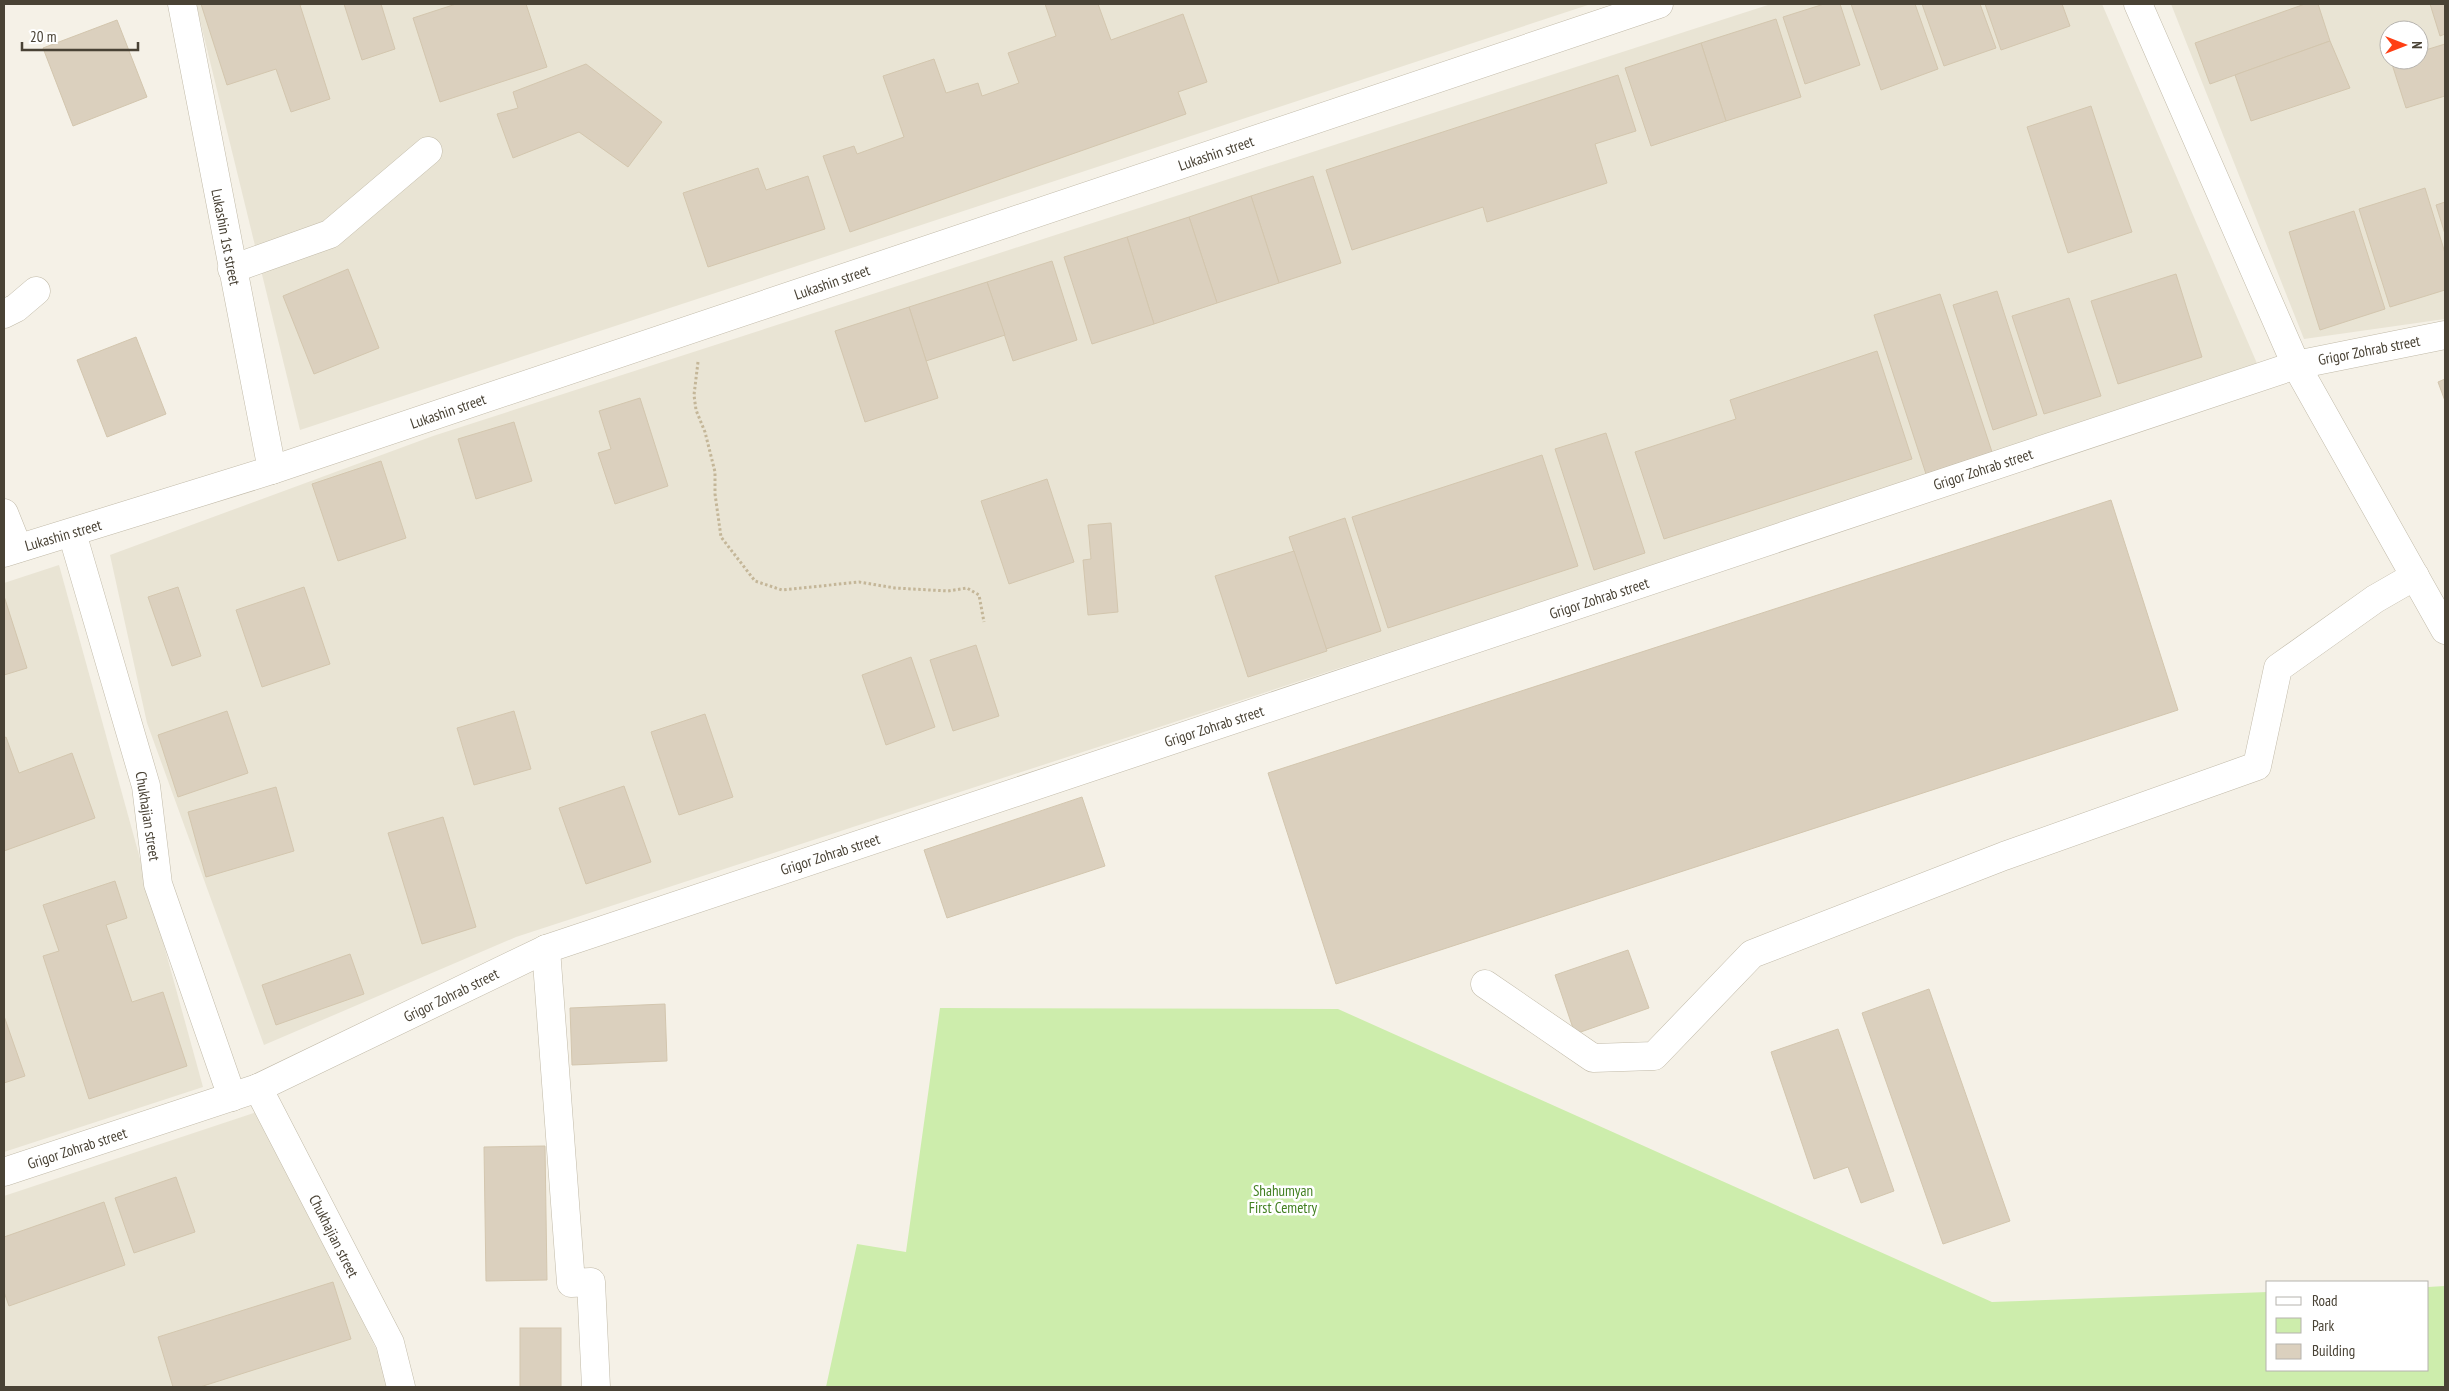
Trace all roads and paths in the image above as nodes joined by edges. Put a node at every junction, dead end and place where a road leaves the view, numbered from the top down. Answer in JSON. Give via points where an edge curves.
{"nodes":[{"id":1,"x":182,"y":4,"type":"edge"},
{"id":2,"x":1659,"y":4,"type":"edge"},
{"id":3,"x":2138,"y":4,"type":"edge"},
{"id":4,"x":428,"y":151,"type":"dead end"},
{"id":5,"x":232,"y":269,"type":"junction"},
{"id":6,"x":36,"y":291,"type":"dead end"},
{"id":7,"x":4,"y":314,"type":"edge"},
{"id":8,"x":706,"y":325,"type":"junction"},
{"id":9,"x":2445,"y":336,"type":"edge"},
{"id":10,"x":2296,"y":365,"type":"junction"},
{"id":11,"x":272,"y":470,"type":"junction"},
{"id":12,"x":4,"y":513,"type":"edge"},
{"id":13,"x":72,"y":533,"type":"junction"},
{"id":14,"x":11,"y":551,"type":"edge"},
{"id":15,"x":2415,"y":576,"type":"junction"},
{"id":16,"x":984,"y":622,"type":"dead end"},
{"id":17,"x":2445,"y":630,"type":"edge"},
{"id":18,"x":546,"y":949,"type":"junction"},
{"id":19,"x":1485,"y":984,"type":"dead end"},
{"id":20,"x":258,"y":1088,"type":"junction"},
{"id":21,"x":232,"y":1097,"type":"junction"},
{"id":22,"x":4,"y":1172,"type":"edge"},
{"id":23,"x":400,"y":1387,"type":"edge"},
{"id":24,"x":596,"y":1387,"type":"edge"}],
"edges":[{"from":1,"to":5,"type":"street","name":"Lukashin 1st street"},
{"from":2,"to":8,"type":"street","name":"Lukashin street"},
{"from":3,"to":10,"type":"street"},
{"from":4,"to":5,"type":"street","via":[[330,234]]},
{"from":5,"to":11,"type":"street","name":"Lukashin 1st street"},
{"from":6,"to":7,"type":"street"},
{"from":8,"to":11,"type":"street","name":"Lukashin street"},
{"from":8,"to":16,"type":"path","via":[[694,395],[696,410],[715,472],[721,536],[755,581],[782,590],[859,582],[948,591],[967,588],[979,595]]},
{"from":9,"to":10,"type":"street","name":"Grigor Zohrab street"},
{"from":10,"to":15,"type":"street"},
{"from":10,"to":18,"type":"street","name":"Grigor Zohrab street"},
{"from":11,"to":13,"type":"street","name":"Lukashin street"},
{"from":12,"to":14,"type":"street"},
{"from":13,"to":14,"type":"street","name":"Lukashin street"},
{"from":13,"to":21,"type":"street","name":"Chukhajian street","via":[[146,786],[158,884]]},
{"from":15,"to":17,"type":"street"},
{"from":15,"to":19,"type":"street","via":[[2375,599],[2278,668],[2257,766],[2004,856],[1752,954],[1654,1056],[1593,1058]]},
{"from":18,"to":20,"type":"street","name":"Grigor Zohrab street"},
{"from":18,"to":24,"type":"street","via":[[571,1283],[591,1282]]},
{"from":20,"to":21,"type":"street","name":"Grigor Zohrab street"},
{"from":20,"to":23,"type":"street","name":"Chukhajian street","via":[[390,1343]]},
{"from":21,"to":22,"type":"street","name":"Grigor Zohrab street"}]}
